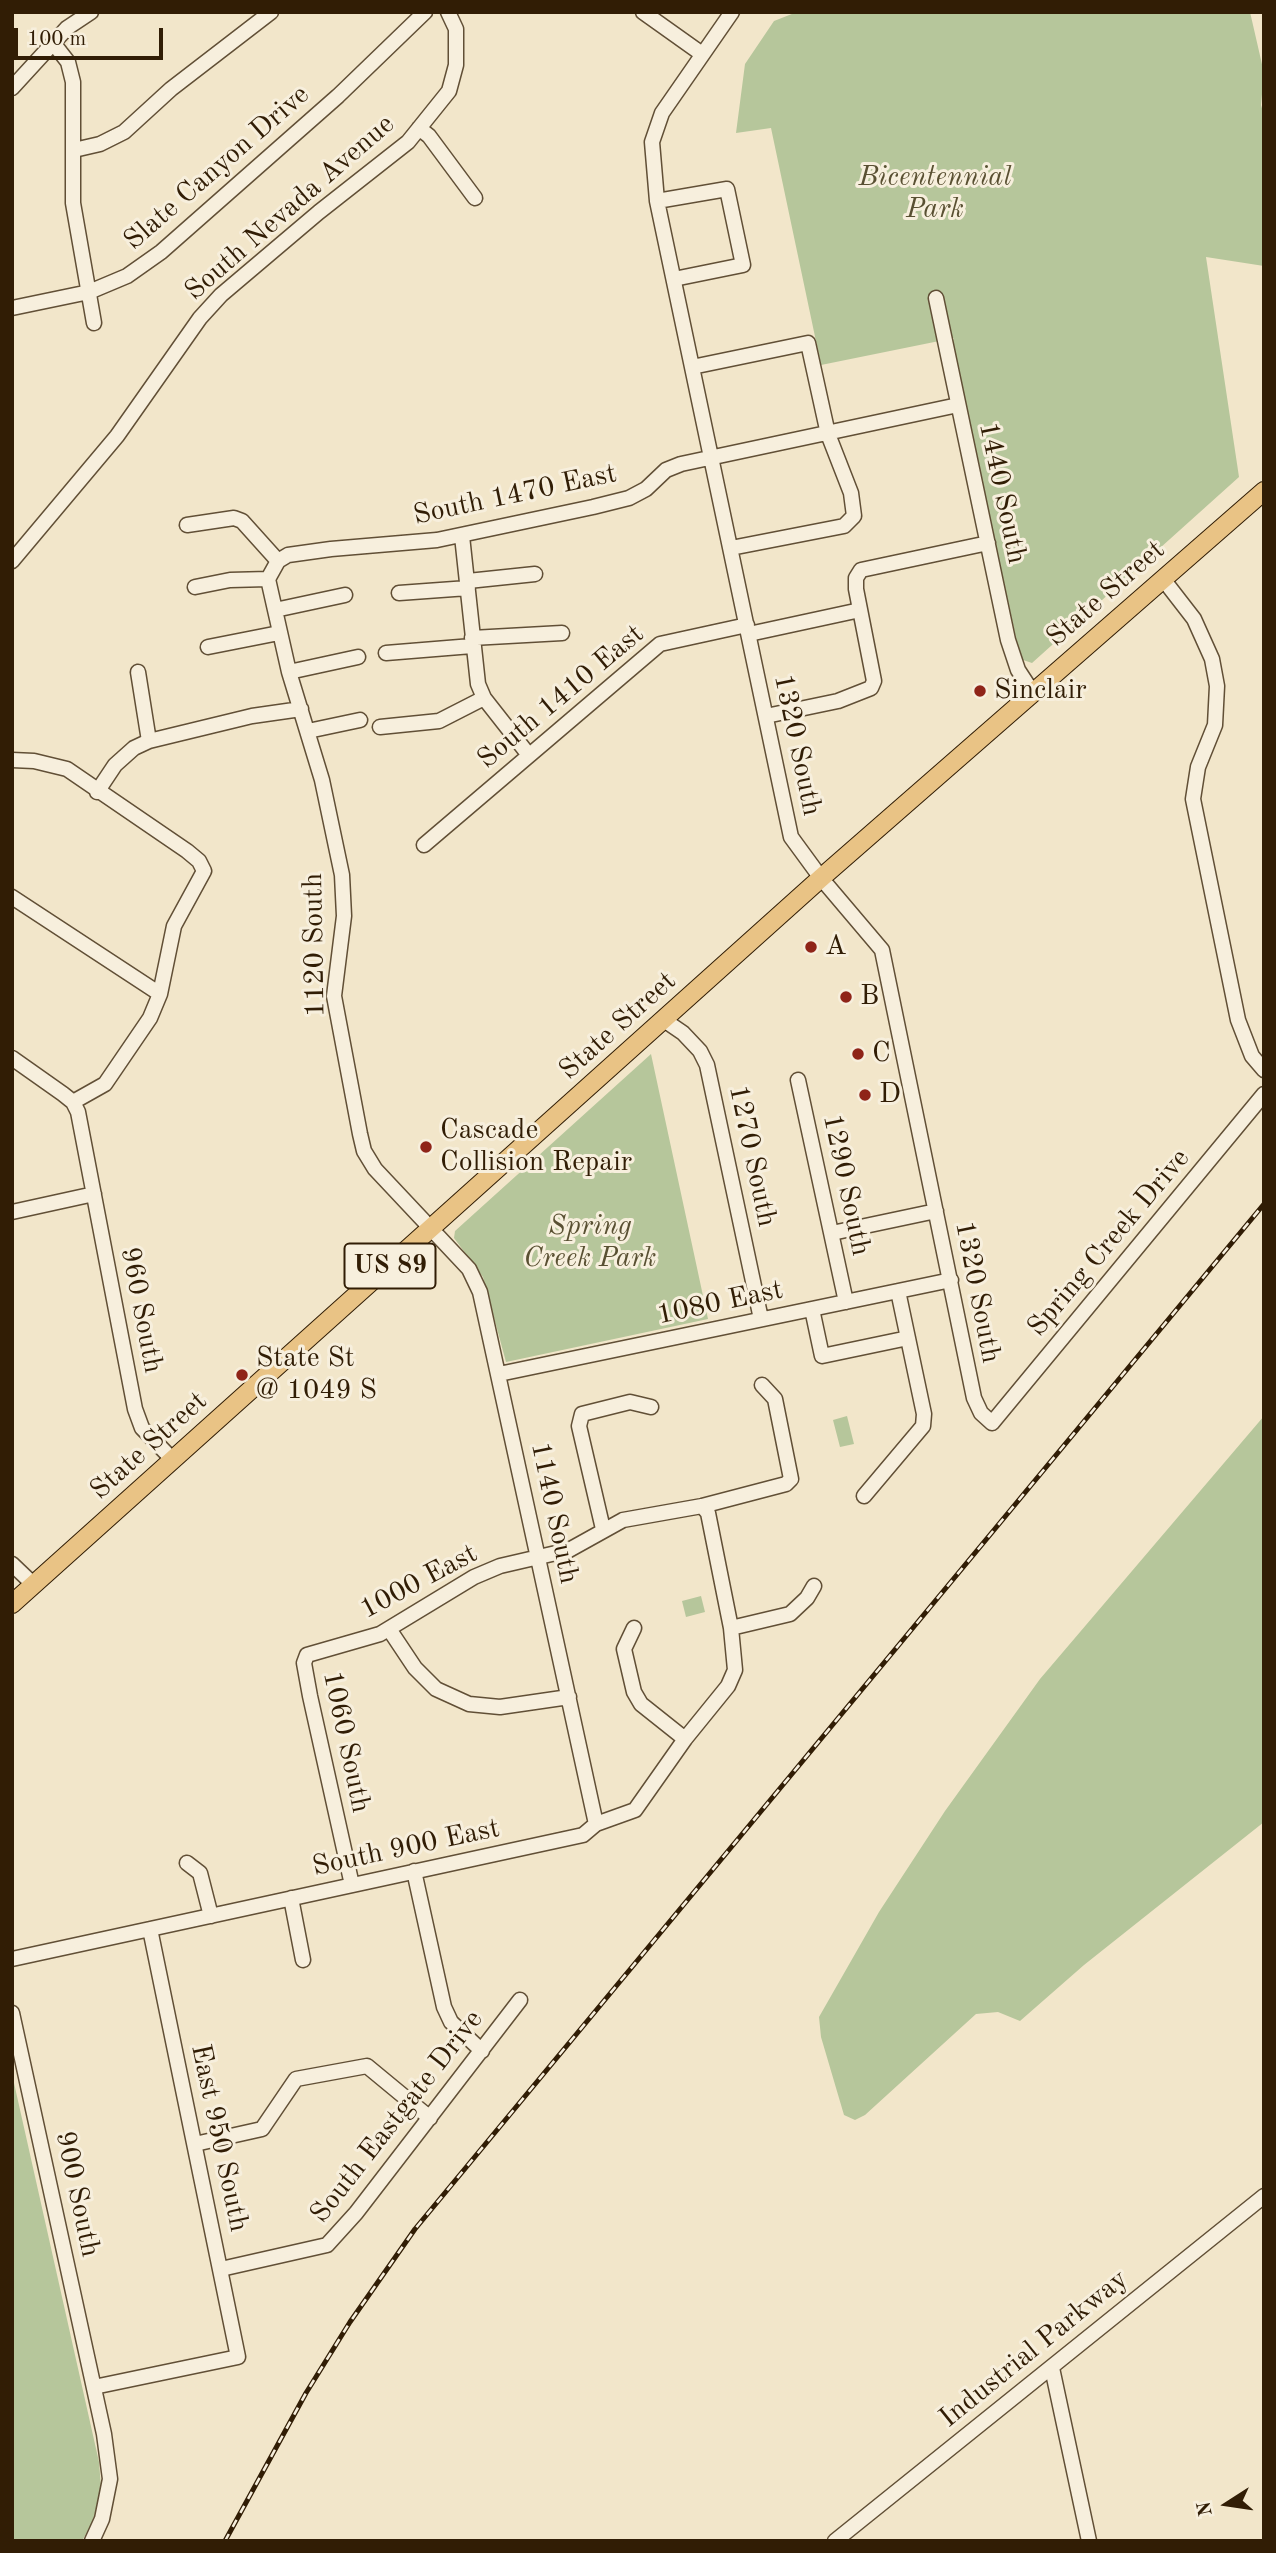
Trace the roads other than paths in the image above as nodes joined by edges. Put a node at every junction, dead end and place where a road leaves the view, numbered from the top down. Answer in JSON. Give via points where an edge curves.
{"nodes":[{"id":1,"x":91,"y":12,"type":"edge"},
{"id":2,"x":271,"y":12,"type":"edge"},
{"id":3,"x":425,"y":12,"type":"edge"},
{"id":4,"x":448,"y":12,"type":"edge"},
{"id":5,"x":643,"y":12,"type":"edge"},
{"id":6,"x":732,"y":12,"type":"edge"},
{"id":7,"x":54,"y":44,"type":"junction"},
{"id":8,"x":702,"y":54,"type":"junction"},
{"id":9,"x":12,"y":89,"type":"edge"},
{"id":10,"x":419,"y":128,"type":"junction"},
{"id":11,"x":74,"y":150,"type":"junction"},
{"id":12,"x":475,"y":198,"type":"dead end"},
{"id":13,"x":657,"y":201,"type":"junction"},
{"id":14,"x":674,"y":279,"type":"junction"},
{"id":15,"x":89,"y":292,"type":"junction"},
{"id":16,"x":936,"y":298,"type":"dead end"},
{"id":17,"x":12,"y":308,"type":"edge"},
{"id":18,"x":94,"y":323,"type":"dead end"},
{"id":19,"x":692,"y":367,"type":"junction"},
{"id":20,"x":958,"y":405,"type":"junction"},
{"id":21,"x":828,"y":433,"type":"junction"},
{"id":22,"x":712,"y":458,"type":"junction"},
{"id":23,"x":1264,"y":491,"type":"edge"},
{"id":24,"x":187,"y":525,"type":"dead end"},
{"id":25,"x":462,"y":536,"type":"junction"},
{"id":26,"x":988,"y":543,"type":"junction"},
{"id":27,"x":731,"y":548,"type":"junction"},
{"id":28,"x":12,"y":561,"type":"edge"},
{"id":29,"x":278,"y":561,"type":"junction"},
{"id":30,"x":535,"y":574,"type":"dead end"},
{"id":31,"x":268,"y":579,"type":"junction"},
{"id":32,"x":1163,"y":579,"type":"junction"},
{"id":33,"x":468,"y":584,"type":"junction"},
{"id":34,"x":195,"y":587,"type":"dead end"},
{"id":35,"x":399,"y":593,"type":"dead end"},
{"id":36,"x":345,"y":596,"type":"dead end"},
{"id":37,"x":275,"y":610,"type":"junction"},
{"id":38,"x":860,"y":610,"type":"junction"},
{"id":39,"x":748,"y":629,"type":"junction"},
{"id":40,"x":279,"y":633,"type":"junction"},
{"id":41,"x":562,"y":633,"type":"dead end"},
{"id":42,"x":472,"y":642,"type":"junction"},
{"id":43,"x":208,"y":647,"type":"dead end"},
{"id":44,"x":386,"y":653,"type":"dead end"},
{"id":45,"x":358,"y":657,"type":"dead end"},
{"id":46,"x":138,"y":672,"type":"dead end"},
{"id":47,"x":289,"y":672,"type":"junction"},
{"id":48,"x":1033,"y":693,"type":"junction"},
{"id":49,"x":484,"y":698,"type":"junction"},
{"id":50,"x":301,"y":709,"type":"junction"},
{"id":51,"x":766,"y":716,"type":"junction"},
{"id":52,"x":360,"y":720,"type":"dead end"},
{"id":53,"x":380,"y":727,"type":"dead end"},
{"id":54,"x":308,"y":731,"type":"junction"},
{"id":55,"x":149,"y":741,"type":"junction"},
{"id":56,"x":528,"y":754,"type":"junction"},
{"id":57,"x":12,"y":760,"type":"edge"},
{"id":58,"x":97,"y":792,"type":"junction"},
{"id":59,"x":424,"y":845,"type":"dead end"},
{"id":60,"x":821,"y":878,"type":"junction"},
{"id":61,"x":12,"y":897,"type":"edge"},
{"id":62,"x":160,"y":994,"type":"junction"},
{"id":63,"x":664,"y":1020,"type":"junction"},
{"id":64,"x":12,"y":1058,"type":"edge"},
{"id":65,"x":1264,"y":1070,"type":"edge"},
{"id":66,"x":799,"y":1080,"type":"dead end"},
{"id":67,"x":1264,"y":1094,"type":"edge"},
{"id":68,"x":73,"y":1102,"type":"junction"},
{"id":69,"x":94,"y":1194,"type":"junction"},
{"id":70,"x":936,"y":1211,"type":"junction"},
{"id":71,"x":12,"y":1212,"type":"edge"},
{"id":72,"x":431,"y":1229,"type":"junction"},
{"id":73,"x":832,"y":1233,"type":"junction"},
{"id":74,"x":951,"y":1280,"type":"junction"},
{"id":75,"x":898,"y":1291,"type":"junction"},
{"id":76,"x":846,"y":1302,"type":"junction"},
{"id":77,"x":812,"y":1309,"type":"junction"},
{"id":78,"x":761,"y":1319,"type":"junction"},
{"id":79,"x":908,"y":1338,"type":"junction"},
{"id":80,"x":499,"y":1374,"type":"junction"},
{"id":81,"x":762,"y":1385,"type":"dead end"},
{"id":82,"x":650,"y":1406,"type":"dead end"},
{"id":83,"x":992,"y":1423,"type":"joint"},
{"id":84,"x":172,"y":1459,"type":"junction"},
{"id":85,"x":864,"y":1496,"type":"dead end"},
{"id":86,"x":702,"y":1506,"type":"junction"},
{"id":87,"x":603,"y":1530,"type":"junction"},
{"id":88,"x":539,"y":1557,"type":"junction"},
{"id":89,"x":12,"y":1564,"type":"edge"},
{"id":90,"x":34,"y":1585,"type":"junction"},
{"id":91,"x":814,"y":1586,"type":"dead end"},
{"id":92,"x":12,"y":1604,"type":"edge"},
{"id":93,"x":634,"y":1628,"type":"dead end"},
{"id":94,"x":731,"y":1628,"type":"junction"},
{"id":95,"x":389,"y":1629,"type":"junction"},
{"id":96,"x":310,"y":1652,"type":"joint"},
{"id":97,"x":569,"y":1697,"type":"junction"},
{"id":98,"x":685,"y":1739,"type":"junction"},
{"id":99,"x":596,"y":1824,"type":"junction"},
{"id":100,"x":187,"y":1863,"type":"dead end"},
{"id":101,"x":414,"y":1871,"type":"junction"},
{"id":102,"x":352,"y":1885,"type":"junction"},
{"id":103,"x":291,"y":1898,"type":"junction"},
{"id":104,"x":211,"y":1916,"type":"junction"},
{"id":105,"x":150,"y":1929,"type":"junction"},
{"id":106,"x":12,"y":1959,"type":"edge"},
{"id":107,"x":303,"y":1960,"type":"dead end"},
{"id":108,"x":520,"y":2000,"type":"dead end"},
{"id":109,"x":12,"y":2012,"type":"edge"},
{"id":110,"x":481,"y":2051,"type":"junction"},
{"id":111,"x":430,"y":2118,"type":"junction"},
{"id":112,"x":195,"y":2144,"type":"junction"},
{"id":113,"x":1264,"y":2196,"type":"edge"},
{"id":114,"x":221,"y":2269,"type":"junction"},
{"id":115,"x":1052,"y":2368,"type":"junction"},
{"id":116,"x":94,"y":2386,"type":"junction"},
{"id":117,"x":92,"y":2541,"type":"edge"},
{"id":118,"x":835,"y":2541,"type":"edge"},
{"id":119,"x":1089,"y":2541,"type":"edge"}],
"edges":[{"from":1,"to":7,"type":"street","via":[[67,28]]},
{"from":2,"to":11,"type":"street","via":[[171,89],[124,132],[100,145]]},
{"from":3,"to":15,"type":"street","name":"Slate Canyon Drive","via":[[338,96],[161,252],[127,276]]},
{"from":4,"to":10,"type":"street","name":"South Nevada Avenue","via":[[456,29],[456,65],[449,91]]},
{"from":5,"to":8,"type":"street"},
{"from":6,"to":8,"type":"street","name":"1320 South"},
{"from":7,"to":9,"type":"street"},
{"from":7,"to":11,"type":"street","via":[[68,62],[73,82]]},
{"from":8,"to":13,"type":"street","name":"1320 South","via":[[662,113],[652,142]]},
{"from":10,"to":12,"type":"street"},
{"from":10,"to":28,"type":"street","name":"South Nevada Avenue","via":[[408,142],[221,295],[184,338],[79,484]]},
{"from":11,"to":15,"type":"street","via":[[73,202]]},
{"from":13,"to":14,"type":"street","name":"1320 South"},
{"from":13,"to":14,"type":"street","via":[[727,188],[743,265]]},
{"from":14,"to":19,"type":"street","name":"1320 South"},
{"from":15,"to":17,"type":"street","name":"Slate Canyon Drive"},
{"from":15,"to":18,"type":"street"},
{"from":16,"to":20,"type":"street","name":"1440 South"},
{"from":19,"to":21,"type":"street","via":[[808,343]]},
{"from":19,"to":22,"type":"street","name":"1320 South"},
{"from":20,"to":21,"type":"street","name":"South 1470 East"},
{"from":20,"to":26,"type":"street","name":"1440 South"},
{"from":21,"to":22,"type":"street","name":"South 1470 East"},
{"from":21,"to":27,"type":"street","via":[[851,493],[854,516],[844,526]]},
{"from":22,"to":25,"type":"street","name":"South 1470 East","via":[[666,470],[629,498]]},
{"from":22,"to":27,"type":"street","name":"1320 South"},
{"from":23,"to":32,"type":"main road","name":"State Street","number":"US 89"},
{"from":24,"to":29,"type":"street","via":[[234,518],[242,521]]},
{"from":25,"to":29,"type":"street","name":"South 1470 East","via":[[288,555]]},
{"from":25,"to":33,"type":"street"},
{"from":26,"to":38,"type":"street","via":[[869,566],[858,573],[855,583]]},
{"from":26,"to":48,"type":"street","name":"1440 South","via":[[1011,654]]},
{"from":27,"to":39,"type":"street","name":"1320 South"},
{"from":29,"to":31,"type":"street"},
{"from":30,"to":33,"type":"street"},
{"from":31,"to":34,"type":"street"},
{"from":31,"to":37,"type":"street","name":"1120 South"},
{"from":32,"to":48,"type":"main road","name":"State Street","number":"US 89"},
{"from":32,"to":65,"type":"street","via":[[1194,619],[1212,659],[1217,686],[1215,725],[1198,767],[1193,799],[1238,1020],[1252,1056]]},
{"from":33,"to":35,"type":"street"},
{"from":33,"to":42,"type":"street"},
{"from":36,"to":37,"type":"street"},
{"from":37,"to":40,"type":"street","name":"1120 South"},
{"from":38,"to":39,"type":"street","name":"South 1410 East"},
{"from":38,"to":51,"type":"street","via":[[874,681],[871,688],[838,701]]},
{"from":39,"to":51,"type":"street","name":"1320 South"},
{"from":39,"to":56,"type":"street","name":"South 1410 East","via":[[660,644]]},
{"from":40,"to":43,"type":"street"},
{"from":40,"to":47,"type":"street","name":"1120 South"},
{"from":41,"to":42,"type":"street"},
{"from":42,"to":44,"type":"street"},
{"from":42,"to":49,"type":"street"},
{"from":45,"to":47,"type":"street"},
{"from":46,"to":55,"type":"street"},
{"from":47,"to":50,"type":"street","name":"1120 South"},
{"from":48,"to":60,"type":"main road","name":"State Street","number":"US 89"},
{"from":49,"to":53,"type":"street","via":[[439,721]]},
{"from":49,"to":56,"type":"street"},
{"from":50,"to":54,"type":"street","name":"1120 South"},
{"from":50,"to":55,"type":"street"},
{"from":51,"to":60,"type":"street","name":"1320 South","via":[[791,837]]},
{"from":52,"to":54,"type":"street"},
{"from":54,"to":72,"type":"street","name":"1120 South","via":[[342,875],[344,916],[334,996],[364,1151]]},
{"from":55,"to":58,"type":"street","via":[[115,765]]},
{"from":56,"to":59,"type":"street","name":"South 1410 East"},
{"from":57,"to":58,"type":"street","via":[[67,769]]},
{"from":58,"to":62,"type":"street","via":[[187,852],[204,871],[174,926]]},
{"from":60,"to":63,"type":"main road","name":"State Street","number":"US 89"},
{"from":60,"to":70,"type":"street","name":"1320 South","via":[[882,950]]},
{"from":61,"to":62,"type":"street"},
{"from":62,"to":68,"type":"street","via":[[150,1018],[105,1084]]},
{"from":63,"to":72,"type":"main road","name":"State Street","number":"US 89"},
{"from":63,"to":78,"type":"street","name":"1270 South","via":[[700,1051],[711,1079]]},
{"from":64,"to":68,"type":"street"},
{"from":66,"to":73,"type":"street","name":"1290 South"},
{"from":67,"to":83,"type":"street","name":"Spring Creek Drive"},
{"from":68,"to":69,"type":"street","name":"960 South"},
{"from":69,"to":71,"type":"street"},
{"from":69,"to":84,"type":"street","name":"960 South","via":[[135,1409],[142,1428]]},
{"from":70,"to":73,"type":"street"},
{"from":70,"to":74,"type":"street","name":"1320 South"},
{"from":72,"to":80,"type":"street","name":"1140 South","via":[[469,1269],[484,1306]]},
{"from":72,"to":84,"type":"main road","name":"State Street","number":"US 89"},
{"from":73,"to":76,"type":"street","name":"1290 South"},
{"from":74,"to":75,"type":"street","name":"1080 East"},
{"from":74,"to":83,"type":"street","name":"1320 South","via":[[974,1398]]},
{"from":75,"to":76,"type":"street","name":"1080 East"},
{"from":75,"to":79,"type":"street"},
{"from":76,"to":77,"type":"street","name":"1080 East"},
{"from":77,"to":78,"type":"street","name":"1080 East"},
{"from":77,"to":79,"type":"street","via":[[822,1356]]},
{"from":78,"to":80,"type":"street","name":"1080 East"},
{"from":79,"to":85,"type":"street","via":[[923,1426]]},
{"from":80,"to":88,"type":"street","name":"1140 South"},
{"from":81,"to":86,"type":"street","name":"1000 East","via":[[775,1399],[791,1479]]},
{"from":82,"to":87,"type":"street","via":[[630,1402],[582,1414],[579,1426]]},
{"from":84,"to":90,"type":"main road","name":"State Street","number":"US 89"},
{"from":86,"to":87,"type":"street","name":"1000 East","via":[[623,1520]]},
{"from":86,"to":94,"type":"street","via":[[708,1513]]},
{"from":87,"to":88,"type":"street","name":"1000 East","via":[[580,1545]]},
{"from":88,"to":95,"type":"street","name":"1000 East","via":[[481,1573]]},
{"from":88,"to":97,"type":"street","name":"1140 South"},
{"from":89,"to":90,"type":"street"},
{"from":90,"to":92,"type":"main road","name":"State Street","number":"US 89"},
{"from":91,"to":94,"type":"street","via":[[790,1614]]},
{"from":93,"to":98,"type":"street","via":[[624,1649],[634,1692],[641,1704]]},
{"from":94,"to":98,"type":"street","name":"South 900 East","via":[[735,1670],[728,1686]]},
{"from":95,"to":96,"type":"street","name":"1000 East"},
{"from":95,"to":97,"type":"street","via":[[415,1668],[436,1689],[469,1704],[500,1707]]},
{"from":96,"to":102,"type":"street","name":"1060 South","via":[[305,1659],[306,1674]]},
{"from":97,"to":99,"type":"street","name":"1140 South"},
{"from":98,"to":99,"type":"street","name":"South 900 East","via":[[635,1810]]},
{"from":99,"to":101,"type":"street","name":"South 900 East","via":[[583,1835]]},
{"from":100,"to":104,"type":"street","via":[[201,1873]]},
{"from":101,"to":102,"type":"street","name":"South 900 East"},
{"from":101,"to":110,"type":"street","via":[[444,2007],[451,2022]]},
{"from":102,"to":103,"type":"street","name":"South 900 East"},
{"from":103,"to":104,"type":"street","name":"South 900 East"},
{"from":103,"to":107,"type":"street"},
{"from":104,"to":105,"type":"street","name":"South 900 East"},
{"from":105,"to":106,"type":"street","name":"South 900 East"},
{"from":105,"to":112,"type":"street","name":"East 950 South"},
{"from":108,"to":110,"type":"street","name":"South Eastgate Drive"},
{"from":109,"to":116,"type":"street","name":"900 South"},
{"from":110,"to":111,"type":"street","name":"South Eastgate Drive"},
{"from":111,"to":112,"type":"street","via":[[367,2066],[296,2079],[262,2129]]},
{"from":111,"to":114,"type":"street","name":"South Eastgate Drive","via":[[327,2245]]},
{"from":112,"to":114,"type":"street","name":"East 950 South"},
{"from":113,"to":115,"type":"street","name":"Industrial Parkway"},
{"from":114,"to":116,"type":"street","name":"East 950 South","via":[[238,2357]]},
{"from":115,"to":118,"type":"street","name":"Industrial Parkway"},
{"from":115,"to":119,"type":"street"},
{"from":116,"to":117,"type":"street","name":"900 South","via":[[110,2479]]}]}
